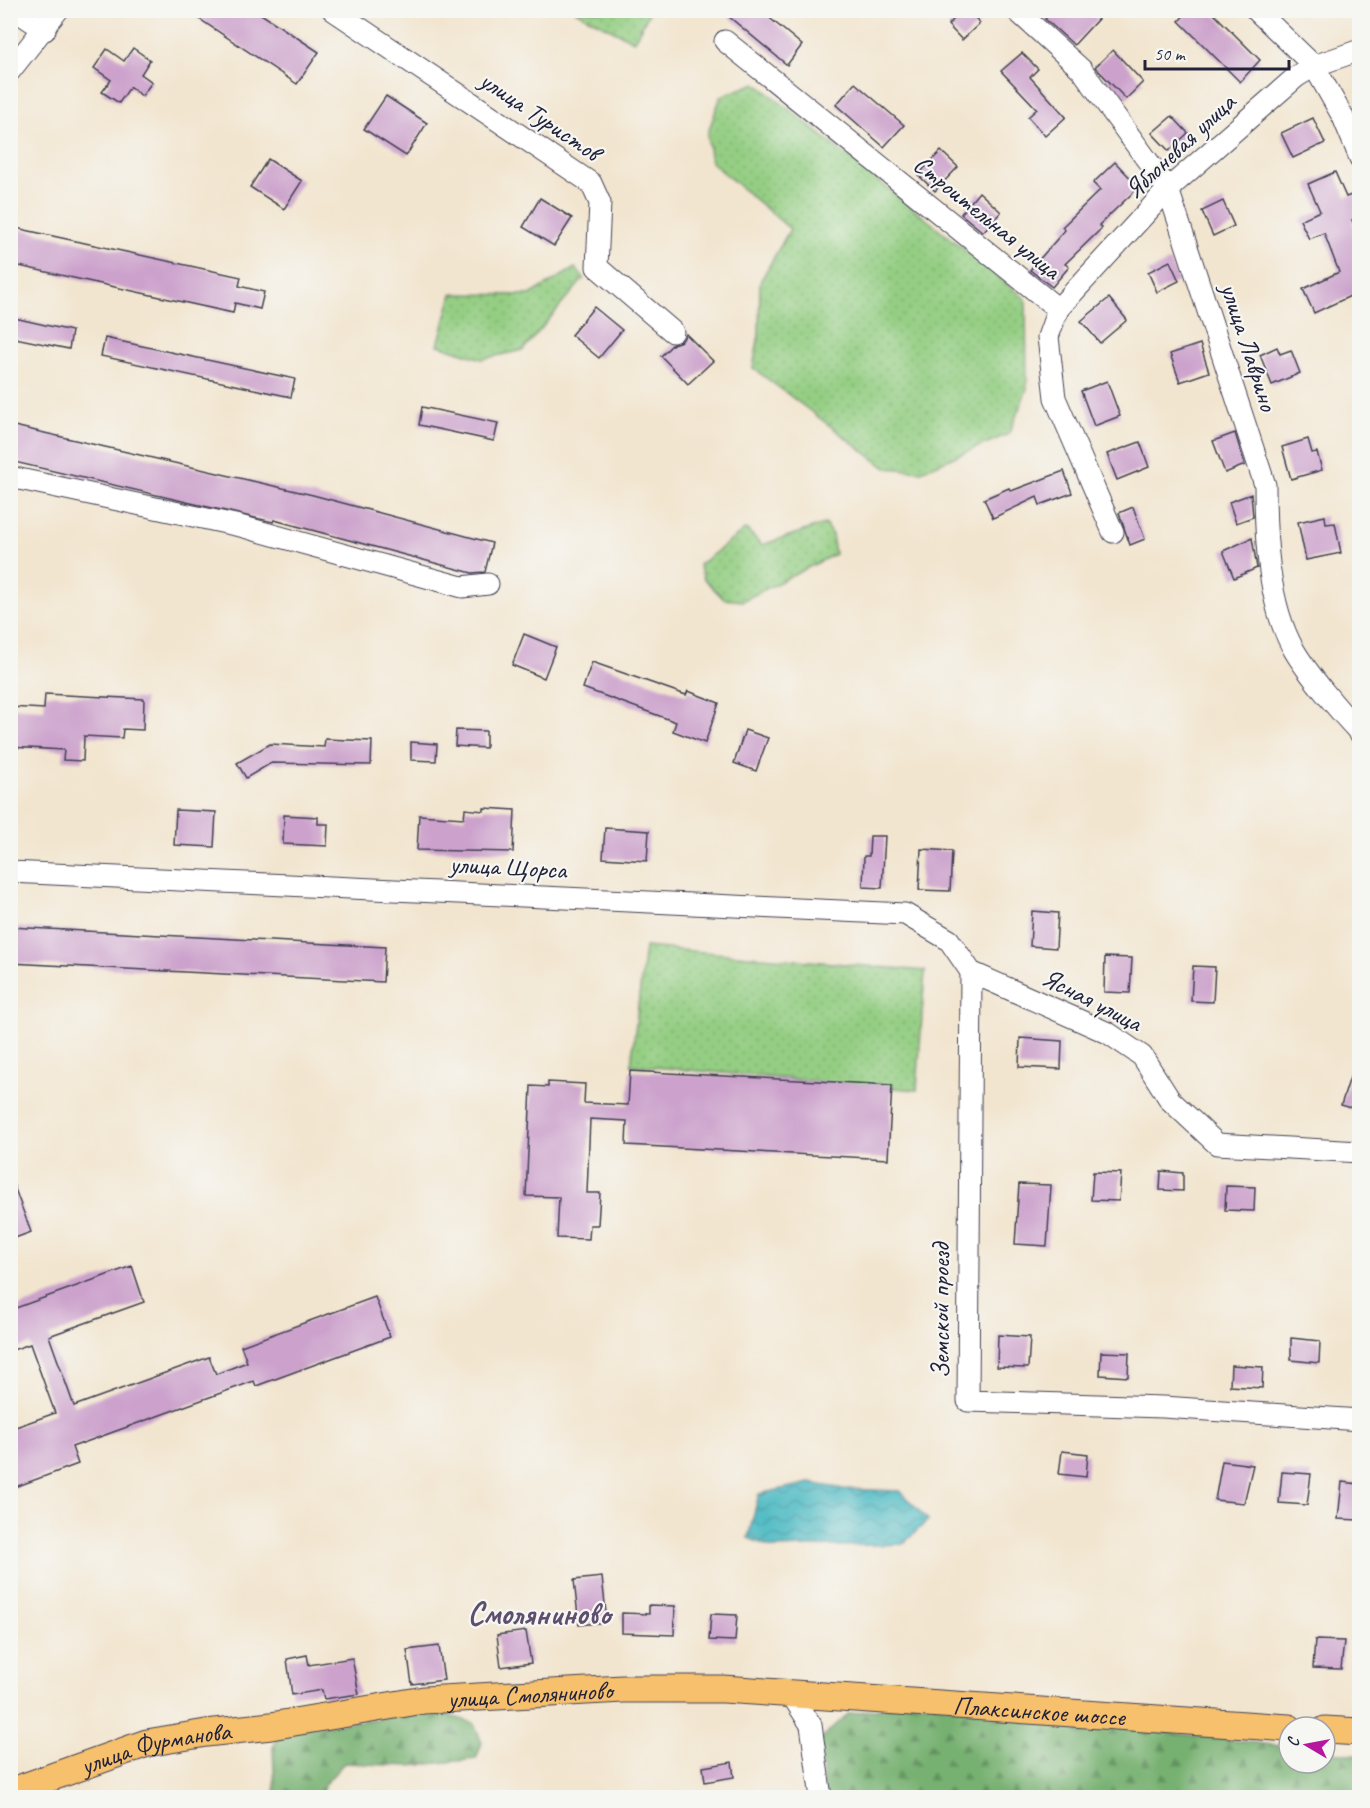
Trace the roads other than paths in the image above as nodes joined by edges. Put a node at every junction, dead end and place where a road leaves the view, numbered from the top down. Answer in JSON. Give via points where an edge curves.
{"nodes":[{"id":1,"x":15,"y":10,"type":"edge"},
{"id":2,"x":58,"y":10,"type":"edge"},
{"id":3,"x":333,"y":10,"type":"edge"},
{"id":4,"x":1016,"y":10,"type":"edge"},
{"id":5,"x":1256,"y":10,"type":"edge"},
{"id":6,"x":45,"y":30,"type":"junction"},
{"id":7,"x":725,"y":41,"type":"dead end"},
{"id":8,"x":1359,"y":50,"type":"edge"},
{"id":9,"x":1314,"y":66,"type":"junction"},
{"id":10,"x":10,"y":71,"type":"edge"},
{"id":11,"x":1359,"y":158,"type":"edge"},
{"id":12,"x":1168,"y":189,"type":"junction"},
{"id":13,"x":1058,"y":309,"type":"junction"},
{"id":14,"x":673,"y":333,"type":"dead end"},
{"id":15,"x":10,"y":477,"type":"edge"},
{"id":16,"x":1113,"y":532,"type":"dead end"},
{"id":17,"x":488,"y":584,"type":"dead end"},
{"id":18,"x":1359,"y":733,"type":"edge"},
{"id":19,"x":10,"y":872,"type":"edge"},
{"id":20,"x":975,"y":974,"type":"junction"},
{"id":21,"x":1359,"y":1152,"type":"edge"},
{"id":22,"x":1359,"y":1420,"type":"edge"},
{"id":23,"x":791,"y":1694,"type":"junction"},
{"id":24,"x":271,"y":1726,"type":"joint"},
{"id":25,"x":1277,"y":1727,"type":"edge"},
{"id":26,"x":1337,"y":1731,"type":"edge"},
{"id":27,"x":1359,"y":1732,"type":"edge"},
{"id":28,"x":10,"y":1792,"type":"edge"},
{"id":29,"x":820,"y":1797,"type":"edge"}],
"edges":[{"from":1,"to":6,"type":"street"},
{"from":2,"to":6,"type":"street"},
{"from":3,"to":14,"type":"street","name":"улица Туристов","via":[[591,183],[600,203],[597,267]]},
{"from":4,"to":12,"type":"street","name":"улица Лаврино","via":[[1082,70]]},
{"from":5,"to":9,"type":"street"},
{"from":6,"to":10,"type":"street"},
{"from":7,"to":13,"type":"street","name":"Строительная улица"},
{"from":8,"to":9,"type":"street","name":"Яблоневая улица"},
{"from":9,"to":11,"type":"street","via":[[1343,117]]},
{"from":9,"to":12,"type":"street","name":"Яблоневая улица","via":[[1296,77]]},
{"from":12,"to":13,"type":"street","name":"Яблоневая улица"},
{"from":12,"to":18,"type":"street","name":"улица Лаврино","via":[[1265,485],[1265,536],[1282,621],[1294,650]]},
{"from":13,"to":16,"type":"street","name":"Строительная улица","via":[[1048,337],[1055,398]]},
{"from":15,"to":17,"type":"street","via":[[250,528],[462,587]]},
{"from":19,"to":20,"type":"street","name":"улица Щорса","via":[[905,914],[949,940]]},
{"from":20,"to":21,"type":"street","name":"Ясная улица","via":[[1108,1033],[1142,1056],[1170,1100],[1217,1144]]},
{"from":20,"to":22,"type":"street","name":"Земской проезд","via":[[968,1401],[1163,1407]]},
{"from":23,"to":24,"type":"main road","name":"улица Смоляниново","via":[[623,1689],[435,1700]]},
{"from":23,"to":25,"type":"main road","name":"Плаксинское шоссе"},
{"from":23,"to":29,"type":"street","via":[[812,1725]]},
{"from":24,"to":28,"type":"main road","name":"улица Фурманова","via":[[147,1743]]},
{"from":26,"to":27,"type":"main road"}]}
